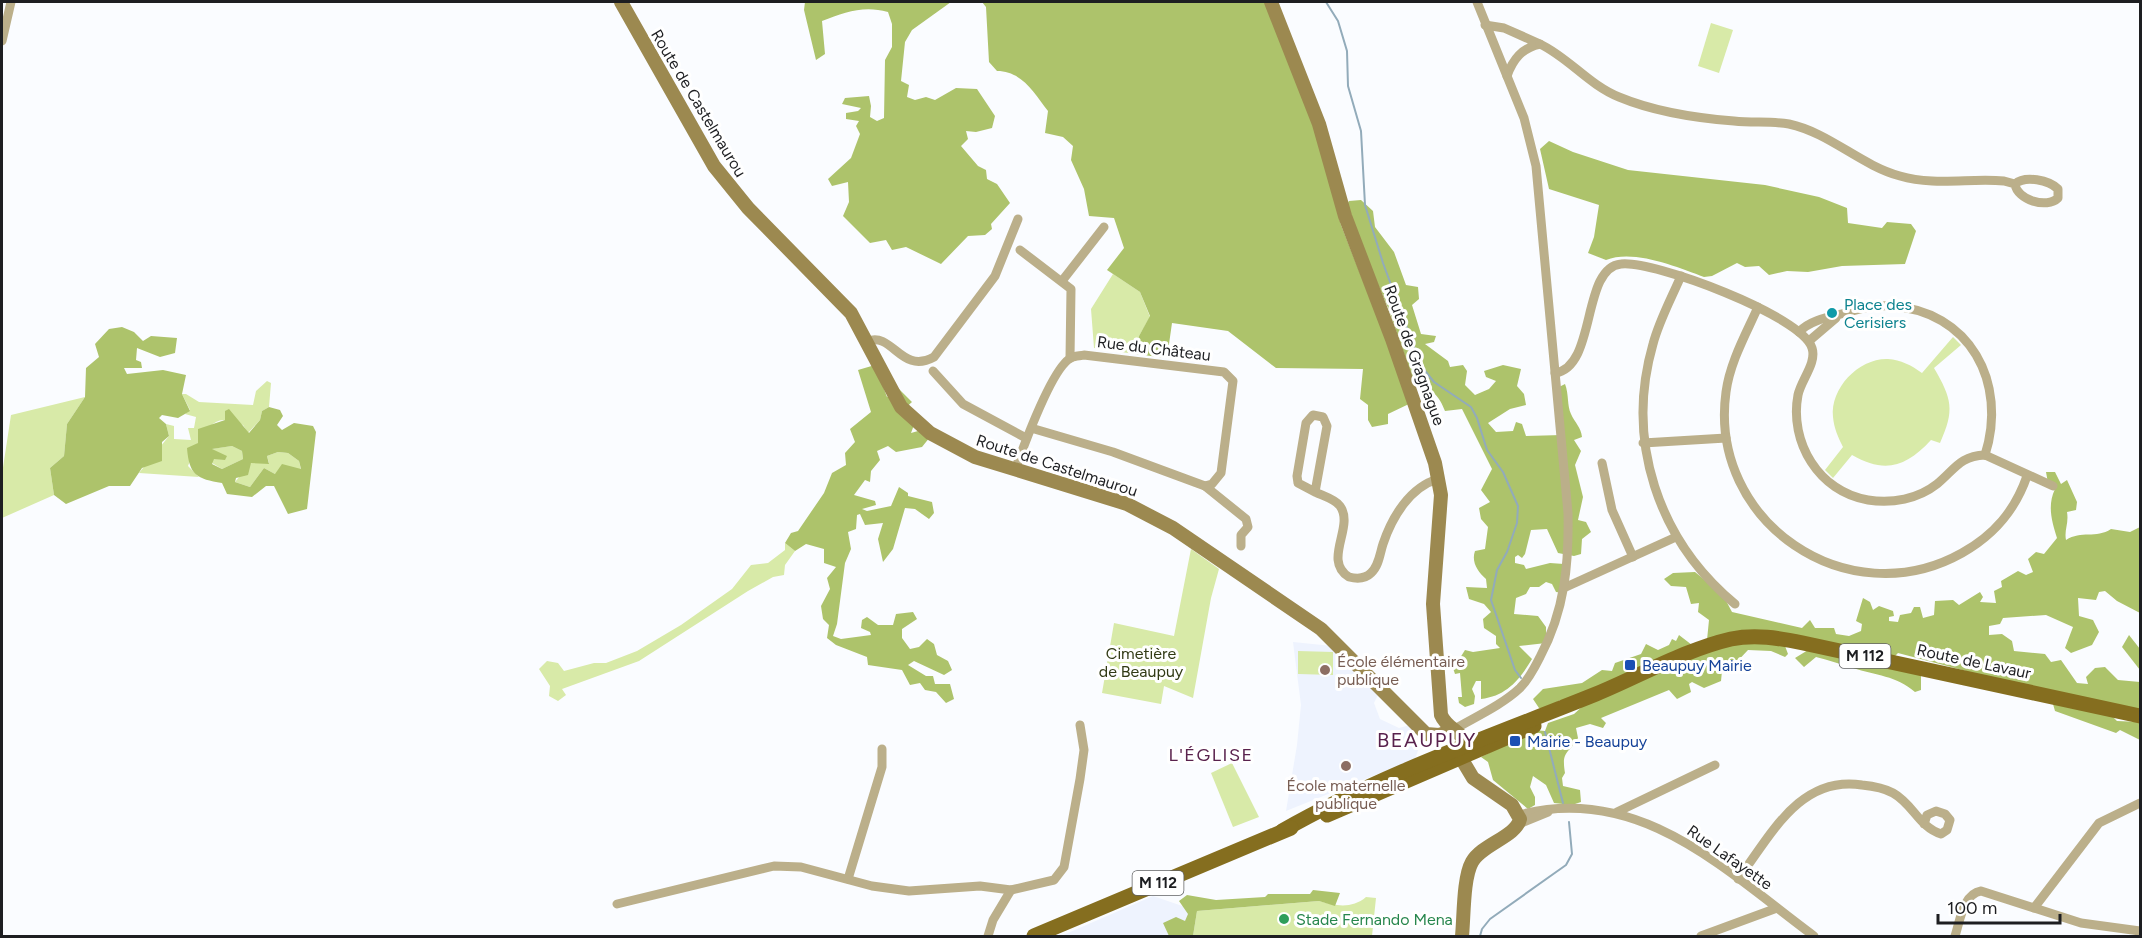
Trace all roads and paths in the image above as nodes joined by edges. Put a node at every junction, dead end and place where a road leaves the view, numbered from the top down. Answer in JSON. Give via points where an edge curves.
{"nodes":[{"id":1,"x":11,"y":2,"type":"edge"},
{"id":2,"x":621,"y":2,"type":"edge"},
{"id":3,"x":1271,"y":2,"type":"edge"},
{"id":4,"x":1477,"y":2,"type":"edge"},
{"id":5,"x":1485,"y":25,"type":"junction"},
{"id":6,"x":2,"y":41,"type":"edge"},
{"id":7,"x":1540,"y":44,"type":"junction"},
{"id":8,"x":1507,"y":76,"type":"junction"},
{"id":9,"x":2015,"y":184,"type":"dead end"},
{"id":10,"x":1018,"y":219,"type":"dead end"},
{"id":11,"x":1104,"y":227,"type":"dead end"},
{"id":12,"x":1020,"y":250,"type":"dead end"},
{"id":13,"x":1680,"y":276,"type":"junction"},
{"id":14,"x":1062,"y":281,"type":"junction"},
{"id":15,"x":1758,"y":307,"type":"junction"},
{"id":16,"x":1846,"y":313,"type":"junction"},
{"id":17,"x":1799,"y":332,"type":"junction"},
{"id":18,"x":868,"y":341,"type":"junction"},
{"id":19,"x":1809,"y":341,"type":"junction"},
{"id":20,"x":1070,"y":358,"type":"junction"},
{"id":21,"x":933,"y":371,"type":"dead end"},
{"id":22,"x":1555,"y":374,"type":"junction"},
{"id":23,"x":1031,"y":428,"type":"junction"},
{"id":24,"x":1026,"y":438,"type":"junction"},
{"id":25,"x":1726,"y":438,"type":"junction"},
{"id":26,"x":1643,"y":442,"type":"junction"},
{"id":27,"x":1985,"y":455,"type":"junction"},
{"id":28,"x":1602,"y":463,"type":"dead end"},
{"id":29,"x":1015,"y":470,"type":"junction"},
{"id":30,"x":2027,"y":476,"type":"junction"},
{"id":31,"x":1438,"y":479,"type":"junction"},
{"id":32,"x":1205,"y":486,"type":"junction"},
{"id":33,"x":2053,"y":486,"type":"dead end"},
{"id":34,"x":1315,"y":492,"type":"junction"},
{"id":35,"x":1676,"y":537,"type":"junction"},
{"id":36,"x":1241,"y":546,"type":"dead end"},
{"id":37,"x":1633,"y":557,"type":"junction"},
{"id":38,"x":1566,"y":587,"type":"junction"},
{"id":39,"x":1735,"y":604,"type":"dead end"},
{"id":40,"x":2140,"y":716,"type":"edge"},
{"id":41,"x":1080,"y":725,"type":"dead end"},
{"id":42,"x":1453,"y":730,"type":"junction"},
{"id":43,"x":882,"y":749,"type":"dead end"},
{"id":44,"x":1464,"y":751,"type":"junction"},
{"id":45,"x":1715,"y":765,"type":"dead end"},
{"id":46,"x":2140,"y":794,"type":"edge"},
{"id":47,"x":2140,"y":804,"type":"edge"},
{"id":48,"x":1617,"y":812,"type":"junction"},
{"id":49,"x":1519,"y":819,"type":"junction"},
{"id":50,"x":1924,"y":824,"type":"dead end"},
{"id":51,"x":848,"y":879,"type":"junction"},
{"id":52,"x":1738,"y":879,"type":"junction"},
{"id":53,"x":1011,"y":890,"type":"junction"},
{"id":54,"x":617,"y":904,"type":"dead end"},
{"id":55,"x":1777,"y":908,"type":"junction"},
{"id":56,"x":2034,"y":908,"type":"junction"},
{"id":57,"x":2140,"y":931,"type":"edge"},
{"id":58,"x":988,"y":936,"type":"edge"},
{"id":59,"x":1034,"y":936,"type":"edge"},
{"id":60,"x":1462,"y":936,"type":"edge"},
{"id":61,"x":1701,"y":936,"type":"edge"},
{"id":62,"x":1814,"y":936,"type":"edge"},
{"id":63,"x":1955,"y":936,"type":"edge"}],
"edges":[{"from":1,"to":6,"type":"street"},
{"from":2,"to":18,"type":"street","name":"Route de Castelmaurou","via":[[726,182],[840,300]]},
{"from":3,"to":31,"type":"street","name":"Route de Gragnague","via":[[1319,124],[1345,216],[1400,360]]},
{"from":4,"to":5,"type":"street"},
{"from":5,"to":7,"type":"street","via":[[1504,28]]},
{"from":5,"to":8,"type":"street"},
{"from":7,"to":8,"type":"street","via":[[1523,51]]},
{"from":7,"to":9,"type":"street","via":[[1558,52],[1611,93],[1648,107],[1710,118],[1789,124],[1901,177]]},
{"from":8,"to":22,"type":"street","via":[[1524,118],[1536,166]]},
{"from":10,"to":18,"type":"street","via":[[995,276],[934,357],[910,361],[884,342]]},
{"from":11,"to":14,"type":"street"},
{"from":12,"to":14,"type":"street"},
{"from":13,"to":15,"type":"street"},
{"from":13,"to":22,"type":"street","via":[[1626,264],[1612,266],[1604,275],[1576,359],[1566,370]]},
{"from":13,"to":26,"type":"street","via":[[1648,363],[1642,409]]},
{"from":14,"to":20,"type":"street","via":[[1071,289]]},
{"from":15,"to":17,"type":"street"},
{"from":15,"to":25,"type":"street","via":[[1728,382]]},
{"from":16,"to":17,"type":"street","via":[[1818,321]]},
{"from":16,"to":19,"type":"street"},
{"from":16,"to":27,"type":"street","via":[[1876,306],[1920,310],[1945,322],[1963,339],[1981,363],[1991,393],[1993,415]]},
{"from":17,"to":19,"type":"street"},
{"from":18,"to":29,"type":"street","name":"Route de Castelmaurou","via":[[909,417],[958,448]]},
{"from":19,"to":27,"type":"street","via":[[1813,356],[1798,396],[1798,432],[1817,472],[1840,490],[1878,501],[1910,498],[1936,484],[1965,458]]},
{"from":20,"to":23,"type":"street","via":[[1056,373]]},
{"from":20,"to":32,"type":"street","name":"Rue du Château","via":[[1084,355],[1224,372],[1229,376],[1234,388],[1221,473]]},
{"from":21,"to":24,"type":"street","via":[[963,404]]},
{"from":22,"to":38,"type":"street","via":[[1568,513]]},
{"from":23,"to":24,"type":"street"},
{"from":23,"to":32,"type":"street","via":[[1113,452]]},
{"from":24,"to":29,"type":"street"},
{"from":25,"to":26,"type":"street"},
{"from":25,"to":30,"type":"street","via":[[1742,489],[1776,532],[1820,560],[1881,574],[1922,570],[1979,542],[2015,507]]},
{"from":26,"to":35,"type":"street","via":[[1658,496]]},
{"from":27,"to":30,"type":"street"},
{"from":28,"to":37,"type":"street","via":[[1612,510]]},
{"from":29,"to":42,"type":"street","name":"Route de Castelmaurou","via":[[1127,504],[1173,528],[1321,629],[1426,734]]},
{"from":30,"to":33,"type":"street"},
{"from":31,"to":34,"type":"street","via":[[1413,492],[1389,528],[1373,571],[1356,578],[1343,573],[1338,561],[1341,508]]},
{"from":31,"to":42,"type":"street","name":"Route de Gragnague","via":[[1441,508],[1433,604],[1442,715]]},
{"from":32,"to":36,"type":"street","via":[[1246,519],[1248,527],[1241,535]]},
{"from":34,"to":34,"type":"street","via":[[1327,426],[1318,415],[1312,415],[1306,423],[1297,476],[1298,483]]},
{"from":35,"to":37,"type":"street"},
{"from":35,"to":39,"type":"street","via":[[1710,582]]},
{"from":37,"to":38,"type":"street"},
{"from":38,"to":42,"type":"street","via":[[1550,639],[1521,687]]},
{"from":40,"to":44,"type":"main road","name":"Route de Lavaur","number":"M 112","via":[[1763,637],[1732,639],[1699,649]]},
{"from":41,"to":53,"type":"street","via":[[1084,750],[1062,872],[1054,880]]},
{"from":42,"to":44,"type":"street","name":"Route de Gragnague"},
{"from":43,"to":51,"type":"street","via":[[882,767]]},
{"from":44,"to":49,"type":"street","name":"Route de Gragnague","via":[[1478,783],[1512,805]]},
{"from":44,"to":59,"type":"main road","name":"Route de Lavaur","number":"M 112","via":[[1347,807]]},
{"from":45,"to":48,"type":"street"},
{"from":46,"to":47,"type":"street"},
{"from":47,"to":56,"type":"street","via":[[2100,823]]},
{"from":48,"to":49,"type":"street","name":"Rue Lafayette","via":[[1571,808]]},
{"from":48,"to":52,"type":"street","name":"Rue Lafayette","via":[[1677,837]]},
{"from":49,"to":60,"type":"street","via":[[1472,862]]},
{"from":50,"to":52,"type":"street","via":[[1894,793],[1854,784],[1825,786],[1792,808]]},
{"from":51,"to":53,"type":"street","via":[[909,891],[980,886]]},
{"from":51,"to":54,"type":"street","via":[[801,867],[774,866]]},
{"from":52,"to":55,"type":"street","name":"Rue Lafayette"},
{"from":53,"to":58,"type":"street"},
{"from":55,"to":61,"type":"street"},
{"from":55,"to":62,"type":"street","name":"Rue Lafayette"},
{"from":56,"to":57,"type":"street","via":[[2081,923]]},
{"from":56,"to":63,"type":"street","via":[[1985,891],[1977,892],[1967,899]]}]}
